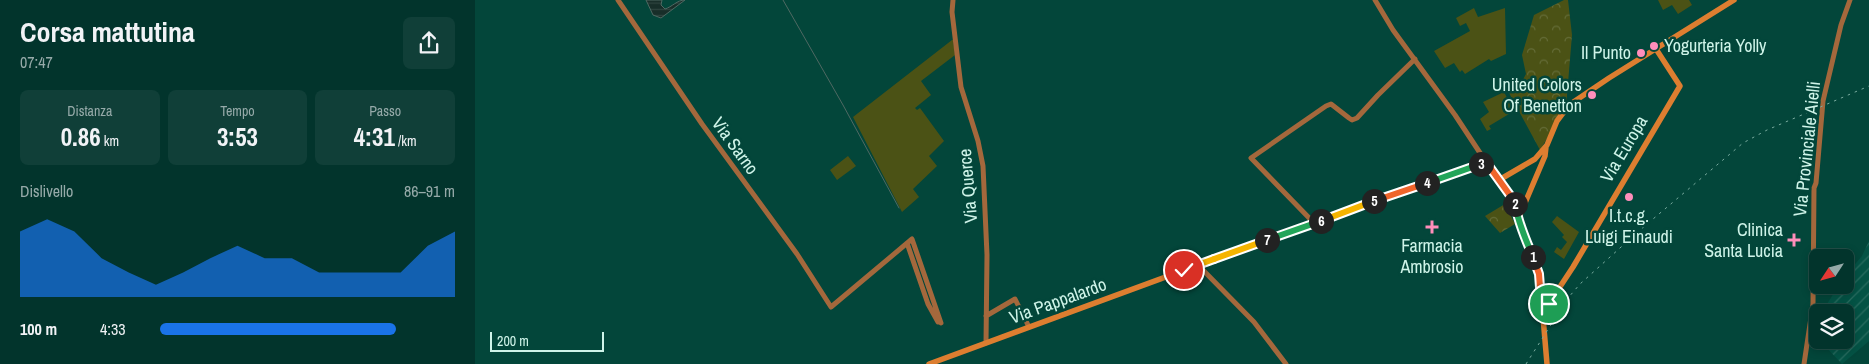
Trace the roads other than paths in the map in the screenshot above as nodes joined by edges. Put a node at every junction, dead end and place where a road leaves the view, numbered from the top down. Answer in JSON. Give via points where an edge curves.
{"nodes":[{"id":1,"x":618,"y":0,"type":"edge"},
{"id":2,"x":953,"y":0,"type":"edge"},
{"id":3,"x":1375,"y":0,"type":"edge"},
{"id":4,"x":1734,"y":0,"type":"edge"},
{"id":5,"x":1850,"y":0,"type":"edge"},
{"id":6,"x":1656,"y":49,"type":"junction"},
{"id":7,"x":1415,"y":59,"type":"junction"},
{"id":8,"x":1547,"y":145,"type":"junction"},
{"id":9,"x":1486,"y":162,"type":"junction"},
{"id":10,"x":1499,"y":180,"type":"junction"},
{"id":11,"x":1519,"y":216,"type":"junction"},
{"id":12,"x":1314,"y":224,"type":"junction"},
{"id":13,"x":907,"y":243,"type":"junction"},
{"id":14,"x":1198,"y":265,"type":"junction"},
{"id":15,"x":1540,"y":279,"type":"junction"},
{"id":16,"x":1557,"y":292,"type":"junction"},
{"id":17,"x":1543,"y":304,"type":"junction"},
{"id":18,"x":986,"y":316,"type":"junction"},
{"id":19,"x":1029,"y":327,"type":"junction"},
{"id":20,"x":986,"y":343,"type":"junction"},
{"id":21,"x":1284,"y":362,"type":"edge"},
{"id":22,"x":929,"y":364,"type":"edge"},
{"id":23,"x":1547,"y":364,"type":"edge"},
{"id":24,"x":1804,"y":364,"type":"edge"}],
"edges":[{"from":1,"to":13,"type":"street","name":"Via Sarno","via":[[831,307]]},
{"from":2,"to":18,"type":"street","name":"Via Querce","via":[[961,87],[983,166]]},
{"from":3,"to":7,"type":"street"},
{"from":4,"to":6,"type":"main road"},
{"from":5,"to":24,"type":"street","name":"Via Provinciale Aielli","via":[[1822,109],[1814,188],[1813,304]]},
{"from":6,"to":8,"type":"main road","via":[[1569,105],[1557,121]]},
{"from":6,"to":16,"type":"main road","name":"Via Europa","via":[[1680,86]]},
{"from":7,"to":9,"type":"street"},
{"from":7,"to":12,"type":"street","via":[[1357,118],[1352,120],[1331,104],[1251,158]]},
{"from":8,"to":10,"type":"main road","via":[[1535,159]]},
{"from":8,"to":11,"type":"main road"},
{"from":9,"to":10,"type":"main road"},
{"from":9,"to":12,"type":"main road","name":"Via Pappalardo"},
{"from":10,"to":11,"type":"street","via":[[1512,198]]},
{"from":11,"to":15,"type":"main road","via":[[1519,225]]},
{"from":12,"to":14,"type":"main road","name":"Via Pappalardo"},
{"from":13,"to":13,"type":"street","via":[[912,239],[941,323],[928,304]]},
{"from":14,"to":19,"type":"main road","name":"Via Pappalardo"},
{"from":14,"to":21,"type":"street","via":[[1254,322]]},
{"from":15,"to":16,"type":"main road","via":[[1544,293]]},
{"from":15,"to":17,"type":"main road"},
{"from":16,"to":17,"type":"main road","name":"Via Europa"},
{"from":17,"to":23,"type":"main road","name":"Via Europa"},
{"from":18,"to":19,"type":"street","via":[[1015,299]]},
{"from":18,"to":20,"type":"street","name":"Via Querce"},
{"from":19,"to":20,"type":"main road","name":"Via Pappalardo"},
{"from":20,"to":22,"type":"main road","name":"Via Pappalardo"}]}
